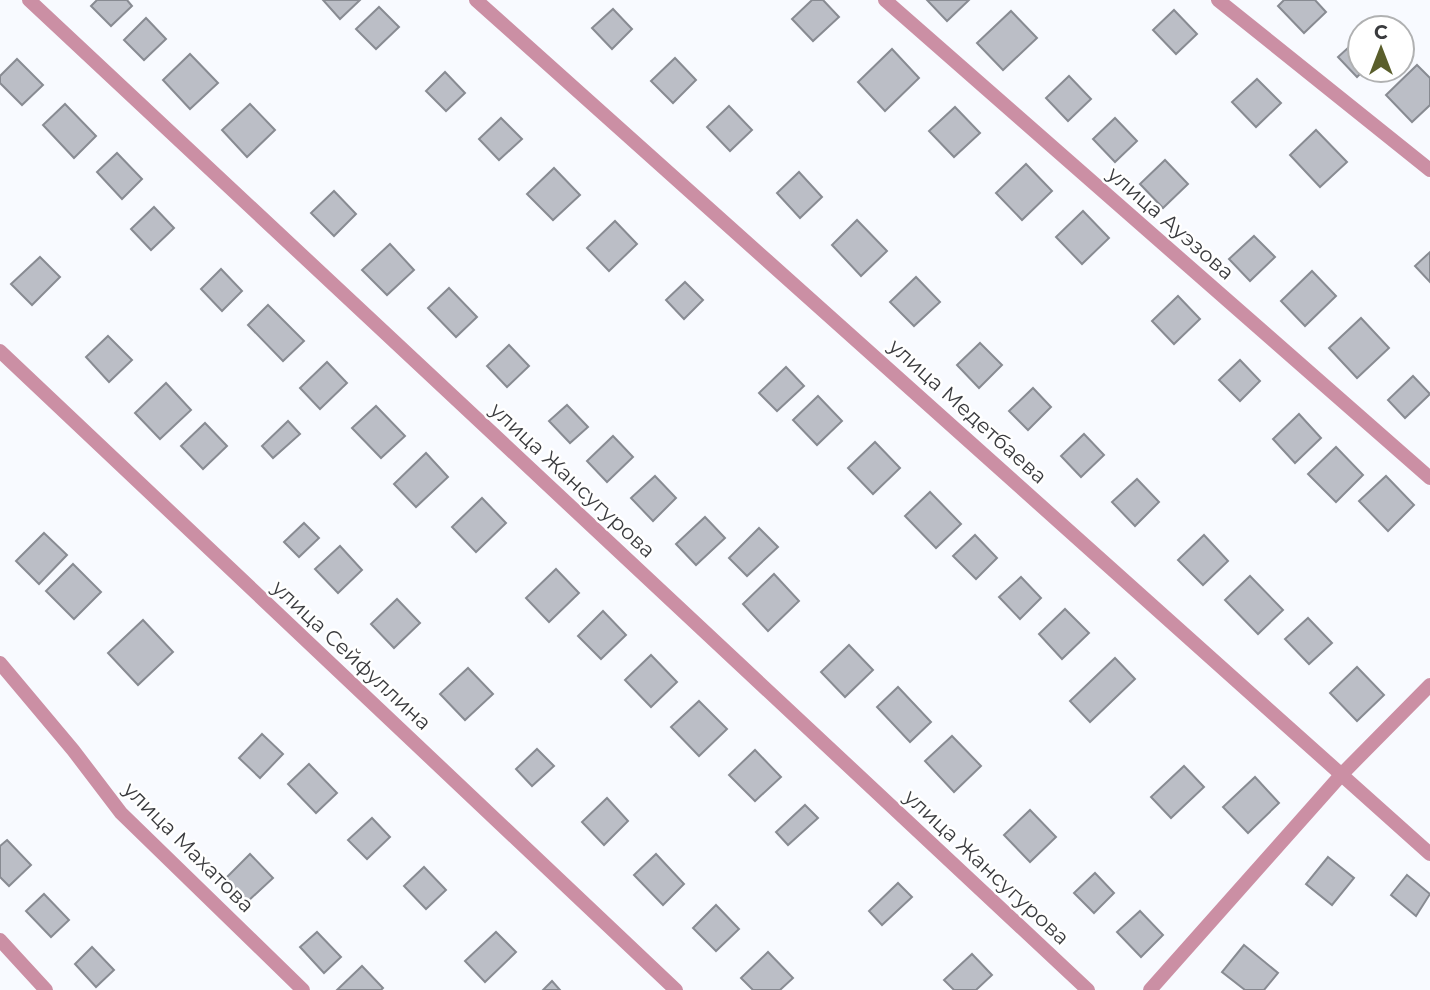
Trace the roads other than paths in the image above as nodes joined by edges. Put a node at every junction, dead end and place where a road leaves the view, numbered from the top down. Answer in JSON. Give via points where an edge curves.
{"nodes":[{"id":1,"x":29,"y":0,"type":"edge"},
{"id":2,"x":476,"y":0,"type":"edge"},
{"id":3,"x":885,"y":0,"type":"edge"},
{"id":4,"x":1218,"y":0,"type":"edge"},
{"id":5,"x":1430,"y":170,"type":"edge"},
{"id":6,"x":0,"y":351,"type":"edge"},
{"id":7,"x":1430,"y":478,"type":"edge"},
{"id":8,"x":0,"y":663,"type":"edge"},
{"id":9,"x":1430,"y":684,"type":"edge"},
{"id":10,"x":1342,"y":774,"type":"junction"},
{"id":11,"x":1430,"y":854,"type":"edge"},
{"id":12,"x":0,"y":940,"type":"edge"},
{"id":13,"x":46,"y":990,"type":"edge"},
{"id":14,"x":303,"y":990,"type":"edge"},
{"id":15,"x":676,"y":990,"type":"edge"},
{"id":16,"x":1088,"y":990,"type":"edge"},
{"id":17,"x":1150,"y":990,"type":"edge"}],
"edges":[{"from":1,"to":16,"type":"street","name":"улица Жансугурова"},
{"from":2,"to":10,"type":"street","name":"улица Медетбаева"},
{"from":3,"to":7,"type":"street","name":"улица Ауэзова"},
{"from":4,"to":5,"type":"street"},
{"from":6,"to":15,"type":"street","name":"улица Сейфуллина"},
{"from":8,"to":14,"type":"street","name":"улица Махатова","via":[[121,813]]},
{"from":9,"to":10,"type":"street"},
{"from":10,"to":11,"type":"street","name":"улица Медетбаева"},
{"from":10,"to":17,"type":"street"},
{"from":12,"to":13,"type":"street"}]}
